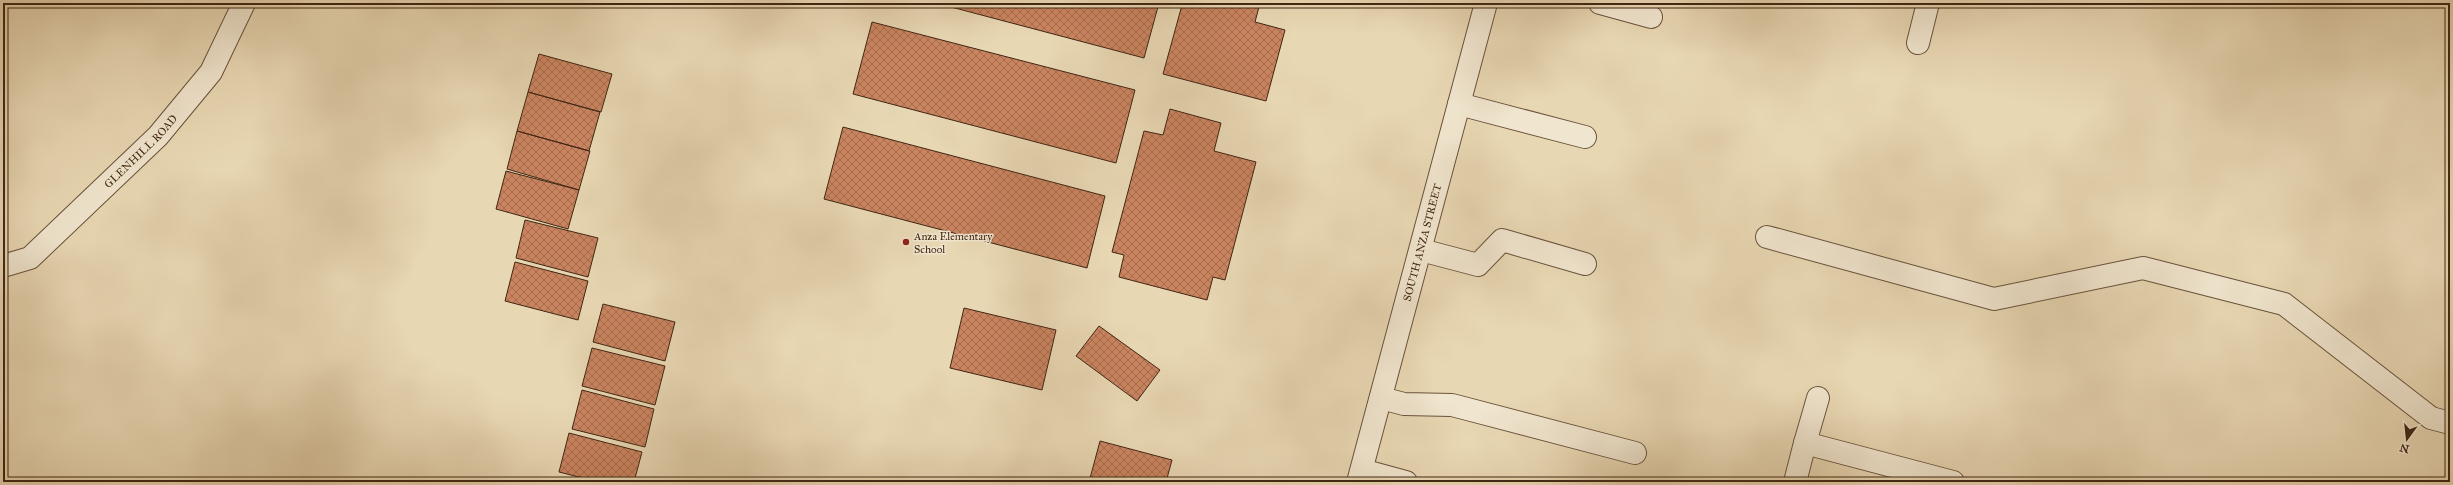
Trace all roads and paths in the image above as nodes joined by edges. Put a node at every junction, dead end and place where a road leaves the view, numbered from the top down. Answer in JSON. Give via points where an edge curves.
{"nodes":[{"id":1,"x":244,"y":3,"type":"edge"},
{"id":2,"x":1486,"y":3,"type":"edge"},
{"id":3,"x":1600,"y":3,"type":"edge"},
{"id":4,"x":1928,"y":3,"type":"edge"},
{"id":5,"x":1651,"y":17,"type":"dead end"},
{"id":6,"x":1918,"y":43,"type":"dead end"},
{"id":7,"x":1459,"y":104,"type":"junction"},
{"id":8,"x":1585,"y":137,"type":"dead end"},
{"id":9,"x":1768,"y":237,"type":"dead end"},
{"id":10,"x":1420,"y":250,"type":"junction"},
{"id":11,"x":1585,"y":264,"type":"dead end"},
{"id":12,"x":3,"y":266,"type":"edge"},
{"id":13,"x":1381,"y":398,"type":"junction"},
{"id":14,"x":1818,"y":398,"type":"dead end"},
{"id":15,"x":2450,"y":422,"type":"edge"},
{"id":16,"x":1805,"y":443,"type":"junction"},
{"id":17,"x":1635,"y":453,"type":"dead end"},
{"id":18,"x":1360,"y":476,"type":"edge"},
{"id":19,"x":1406,"y":482,"type":"edge"},
{"id":20,"x":1795,"y":482,"type":"edge"},
{"id":21,"x":1953,"y":482,"type":"edge"}],
"edges":[{"from":1,"to":12,"type":"street","name":"GLENHILL ROAD","via":[[211,72],[158,136],[30,258]]},
{"from":2,"to":7,"type":"street","name":"SOUTH ANZA STREET"},
{"from":3,"to":5,"type":"street"},
{"from":4,"to":6,"type":"street"},
{"from":7,"to":8,"type":"street"},
{"from":7,"to":10,"type":"street","name":"SOUTH ANZA STREET"},
{"from":9,"to":15,"type":"street","via":[[1994,299],[2143,268],[2284,304],[2431,418]]},
{"from":10,"to":11,"type":"street","via":[[1478,265],[1502,240]]},
{"from":10,"to":13,"type":"street","name":"SOUTH ANZA STREET"},
{"from":13,"to":17,"type":"street","via":[[1404,404],[1452,404]]},
{"from":13,"to":18,"type":"street","name":"SOUTH ANZA STREET"},
{"from":14,"to":16,"type":"street"},
{"from":16,"to":20,"type":"street"},
{"from":16,"to":21,"type":"street"},
{"from":18,"to":19,"type":"street"}]}
